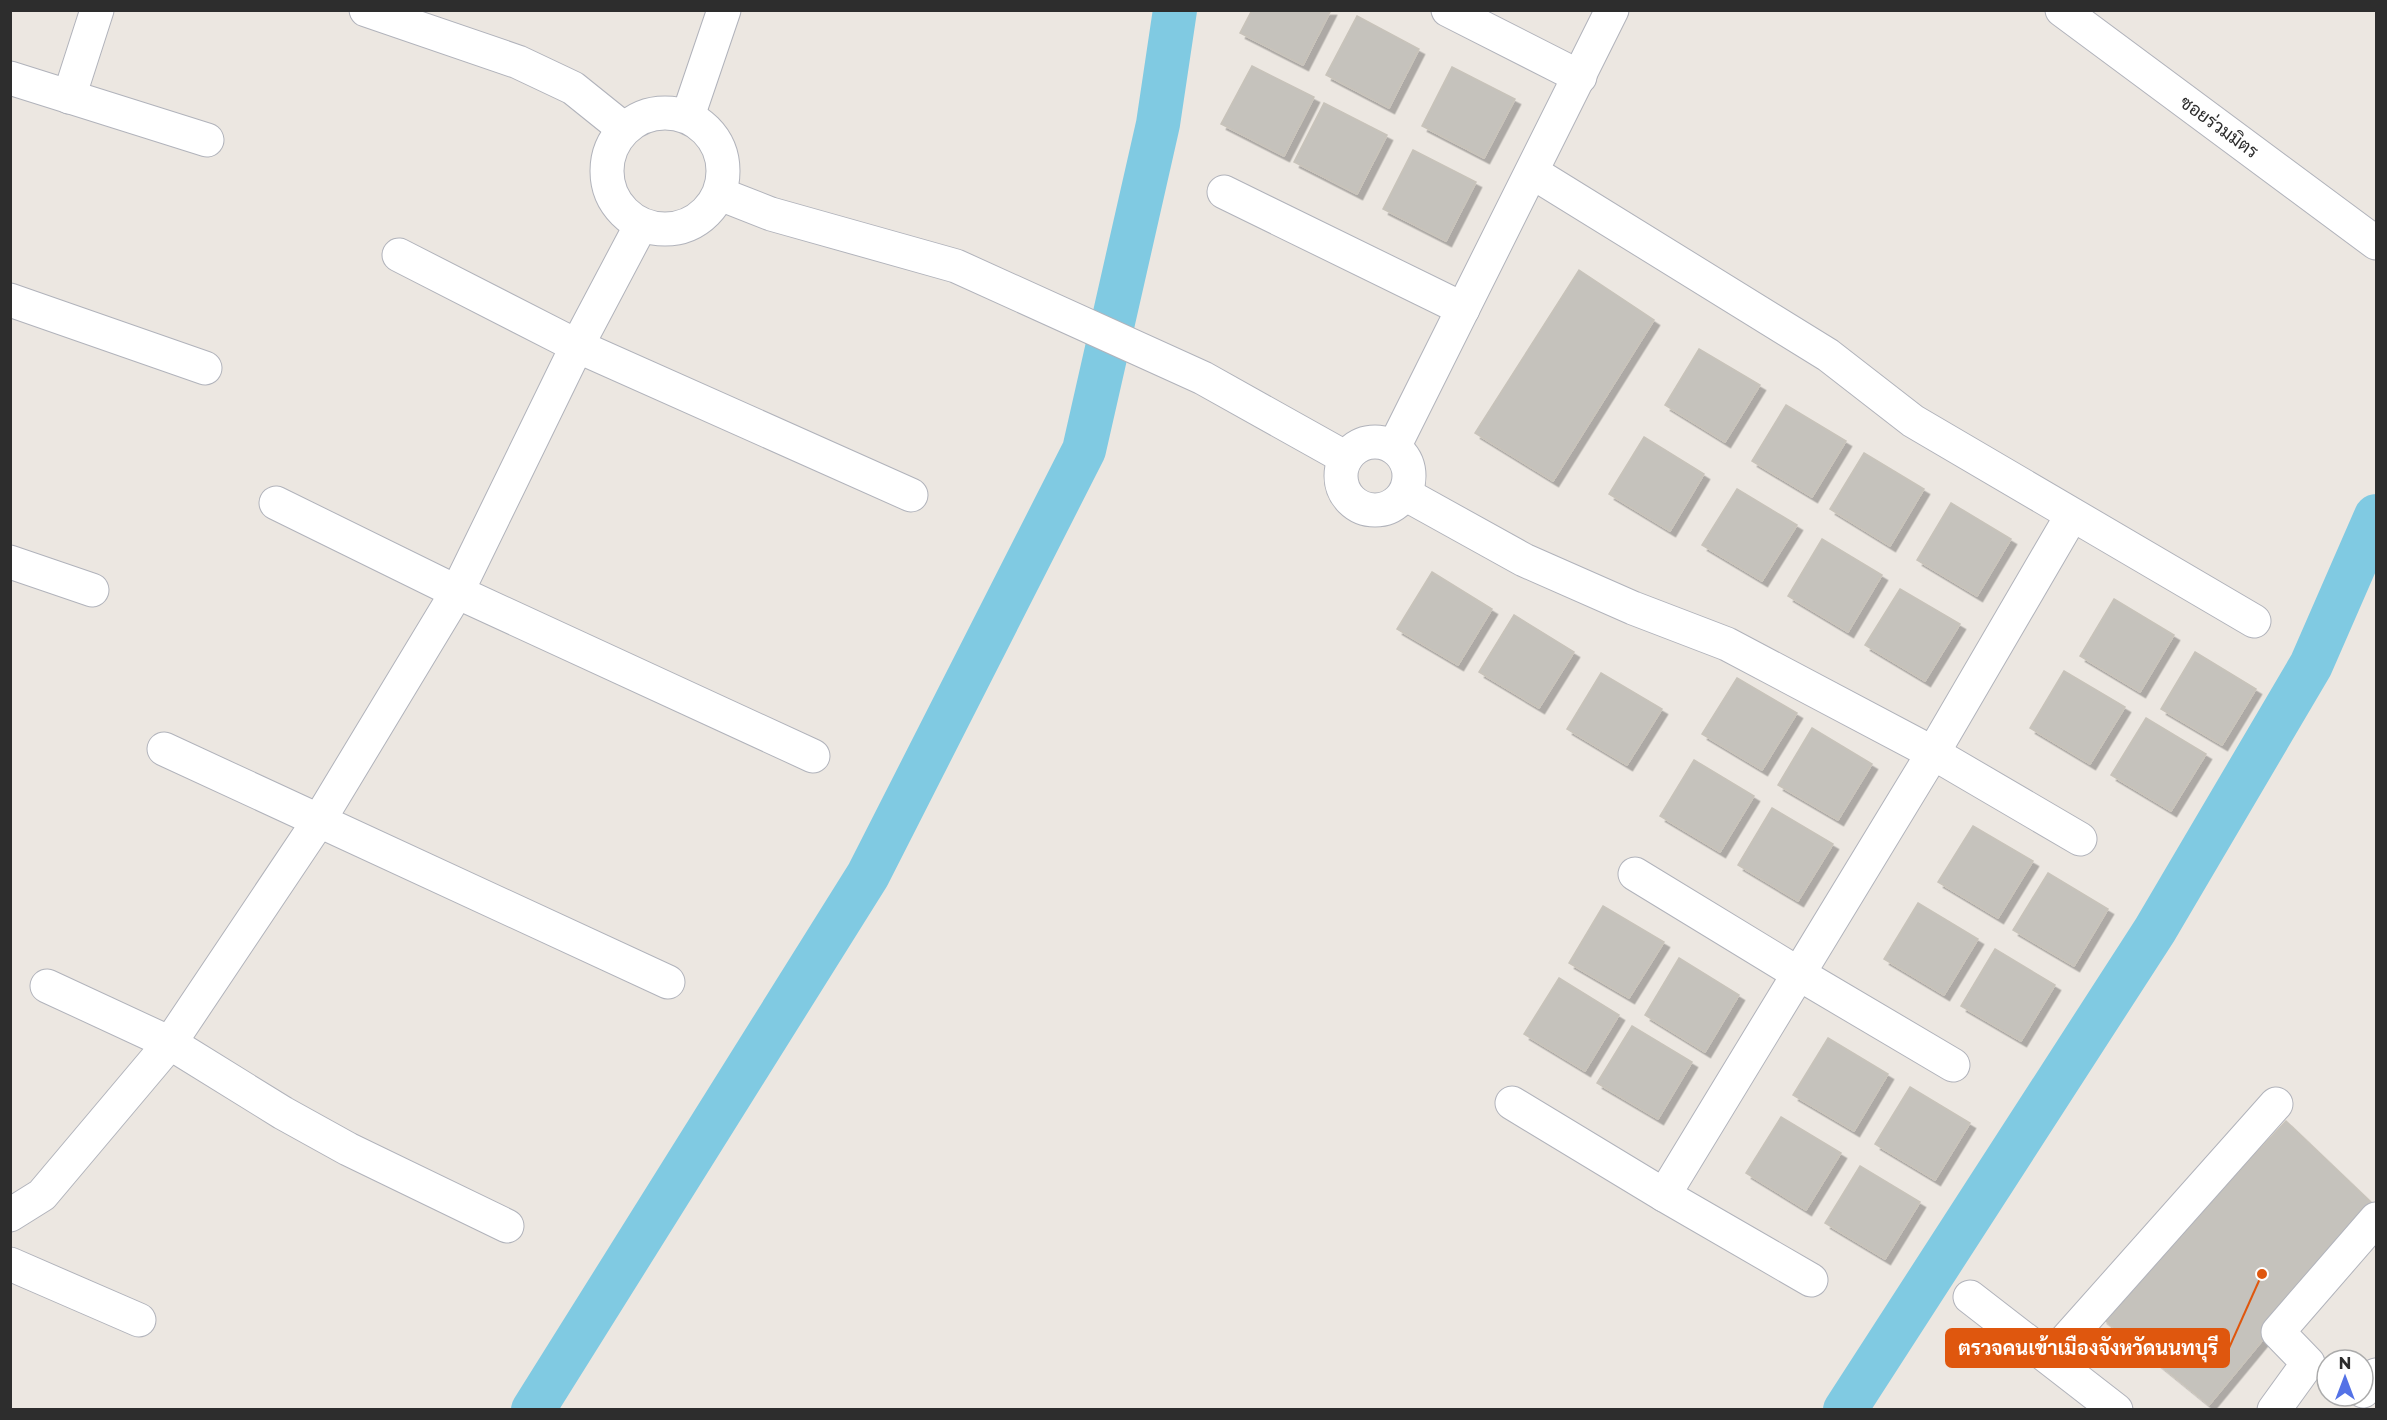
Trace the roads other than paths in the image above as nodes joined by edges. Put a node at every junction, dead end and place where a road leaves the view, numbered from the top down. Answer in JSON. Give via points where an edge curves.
{"nodes":[{"id":1,"x":97,"y":10,"type":"edge"},
{"id":2,"x":366,"y":10,"type":"edge"},
{"id":3,"x":724,"y":10,"type":"edge"},
{"id":4,"x":1448,"y":10,"type":"edge"},
{"id":5,"x":1612,"y":10,"type":"edge"},
{"id":6,"x":2062,"y":10,"type":"edge"},
{"id":7,"x":1580,"y":77,"type":"junction"},
{"id":8,"x":10,"y":78,"type":"edge"},
{"id":9,"x":69,"y":97,"type":"junction"},
{"id":10,"x":688,"y":116,"type":"junction"},
{"id":11,"x":624,"y":129,"type":"junction"},
{"id":12,"x":207,"y":140,"type":"dead end"},
{"id":13,"x":1532,"y":172,"type":"junction"},
{"id":14,"x":1224,"y":192,"type":"dead end"},
{"id":15,"x":720,"y":194,"type":"junction"},
{"id":16,"x":641,"y":225,"type":"junction"},
{"id":17,"x":2376,"y":243,"type":"edge"},
{"id":18,"x":399,"y":255,"type":"dead end"},
{"id":19,"x":10,"y":300,"type":"edge"},
{"id":20,"x":1463,"y":309,"type":"junction"},
{"id":21,"x":577,"y":346,"type":"junction"},
{"id":22,"x":205,"y":368,"type":"dead end"},
{"id":23,"x":1394,"y":447,"type":"junction"},
{"id":24,"x":1346,"y":458,"type":"junction"},
{"id":25,"x":1405,"y":494,"type":"junction"},
{"id":26,"x":911,"y":495,"type":"dead end"},
{"id":27,"x":276,"y":502,"type":"dead end"},
{"id":28,"x":2072,"y":515,"type":"junction"},
{"id":29,"x":14,"y":572,"type":"edge"},
{"id":30,"x":92,"y":590,"type":"dead end"},
{"id":31,"x":457,"y":592,"type":"junction"},
{"id":32,"x":2254,"y":621,"type":"dead end"},
{"id":33,"x":164,"y":749,"type":"dead end"},
{"id":34,"x":1933,"y":753,"type":"junction"},
{"id":35,"x":813,"y":756,"type":"dead end"},
{"id":36,"x":318,"y":822,"type":"junction"},
{"id":37,"x":2080,"y":839,"type":"dead end"},
{"id":38,"x":1635,"y":874,"type":"dead end"},
{"id":39,"x":1799,"y":974,"type":"junction"},
{"id":40,"x":668,"y":982,"type":"dead end"},
{"id":41,"x":47,"y":986,"type":"dead end"},
{"id":42,"x":171,"y":1043,"type":"junction"},
{"id":43,"x":1953,"y":1065,"type":"dead end"},
{"id":44,"x":1512,"y":1103,"type":"dead end"},
{"id":45,"x":2276,"y":1104,"type":"dead end"},
{"id":46,"x":1664,"y":1195,"type":"junction"},
{"id":47,"x":10,"y":1215,"type":"edge"},
{"id":48,"x":2376,"y":1220,"type":"edge"},
{"id":49,"x":507,"y":1226,"type":"dead end"},
{"id":50,"x":10,"y":1264,"type":"edge"},
{"id":51,"x":1811,"y":1280,"type":"dead end"},
{"id":52,"x":1970,"y":1297,"type":"dead end"},
{"id":53,"x":139,"y":1320,"type":"dead end"},
{"id":54,"x":2050,"y":1358,"type":"junction"},
{"id":55,"x":2116,"y":1410,"type":"edge"},
{"id":56,"x":2274,"y":1410,"type":"edge"}],
"edges":[{"from":1,"to":9,"type":"street"},
{"from":2,"to":11,"type":"street","via":[[518,62],[573,88]]},
{"from":3,"to":10,"type":"street"},
{"from":4,"to":7,"type":"street"},
{"from":5,"to":7,"type":"street"},
{"from":6,"to":17,"type":"street","name":"ซอยร่วมมิตร"},
{"from":7,"to":13,"type":"street"},
{"from":8,"to":9,"type":"street"},
{"from":9,"to":12,"type":"street"},
{"from":10,"to":11,"type":"street","via":[[666,112],[644,116]]},
{"from":10,"to":15,"type":"street","via":[[708,130],[720,149],[724,172]]},
{"from":11,"to":16,"type":"street","via":[[611,147],[606,170],[610,192],[623,212]]},
{"from":13,"to":20,"type":"street"},
{"from":13,"to":28,"type":"street","via":[[1827,355],[1913,421]]},
{"from":14,"to":20,"type":"street"},
{"from":15,"to":16,"type":"street","via":[[706,213],[687,225],[664,229]]},
{"from":15,"to":24,"type":"street","via":[[771,214],[956,266],[1193,374]]},
{"from":16,"to":21,"type":"street"},
{"from":18,"to":21,"type":"street"},
{"from":19,"to":22,"type":"street"},
{"from":20,"to":23,"type":"street"},
{"from":21,"to":26,"type":"street"},
{"from":21,"to":31,"type":"street"},
{"from":23,"to":24,"type":"street","via":[[1381,442],[1367,443]]},
{"from":23,"to":25,"type":"street","via":[[1409,468]]},
{"from":24,"to":25,"type":"street","via":[[1342,484],[1357,505],[1383,509]]},
{"from":25,"to":34,"type":"street","via":[[1524,560],[1727,644]]},
{"from":27,"to":31,"type":"street"},
{"from":28,"to":32,"type":"street"},
{"from":28,"to":34,"type":"street"},
{"from":29,"to":30,"type":"street"},
{"from":31,"to":35,"type":"street"},
{"from":31,"to":36,"type":"street"},
{"from":33,"to":36,"type":"street"},
{"from":34,"to":37,"type":"street"},
{"from":34,"to":39,"type":"street"},
{"from":36,"to":40,"type":"street"},
{"from":36,"to":42,"type":"street"},
{"from":38,"to":39,"type":"street"},
{"from":39,"to":43,"type":"street"},
{"from":39,"to":46,"type":"street"},
{"from":41,"to":42,"type":"street"},
{"from":42,"to":47,"type":"street","via":[[42,1195]]},
{"from":42,"to":49,"type":"street","via":[[348,1149]]},
{"from":44,"to":46,"type":"street"},
{"from":45,"to":54,"type":"street"},
{"from":46,"to":51,"type":"street"},
{"from":48,"to":56,"type":"street","via":[[2278,1332],[2308,1363]]},
{"from":50,"to":53,"type":"street"},
{"from":52,"to":54,"type":"street"},
{"from":54,"to":55,"type":"street"}]}
